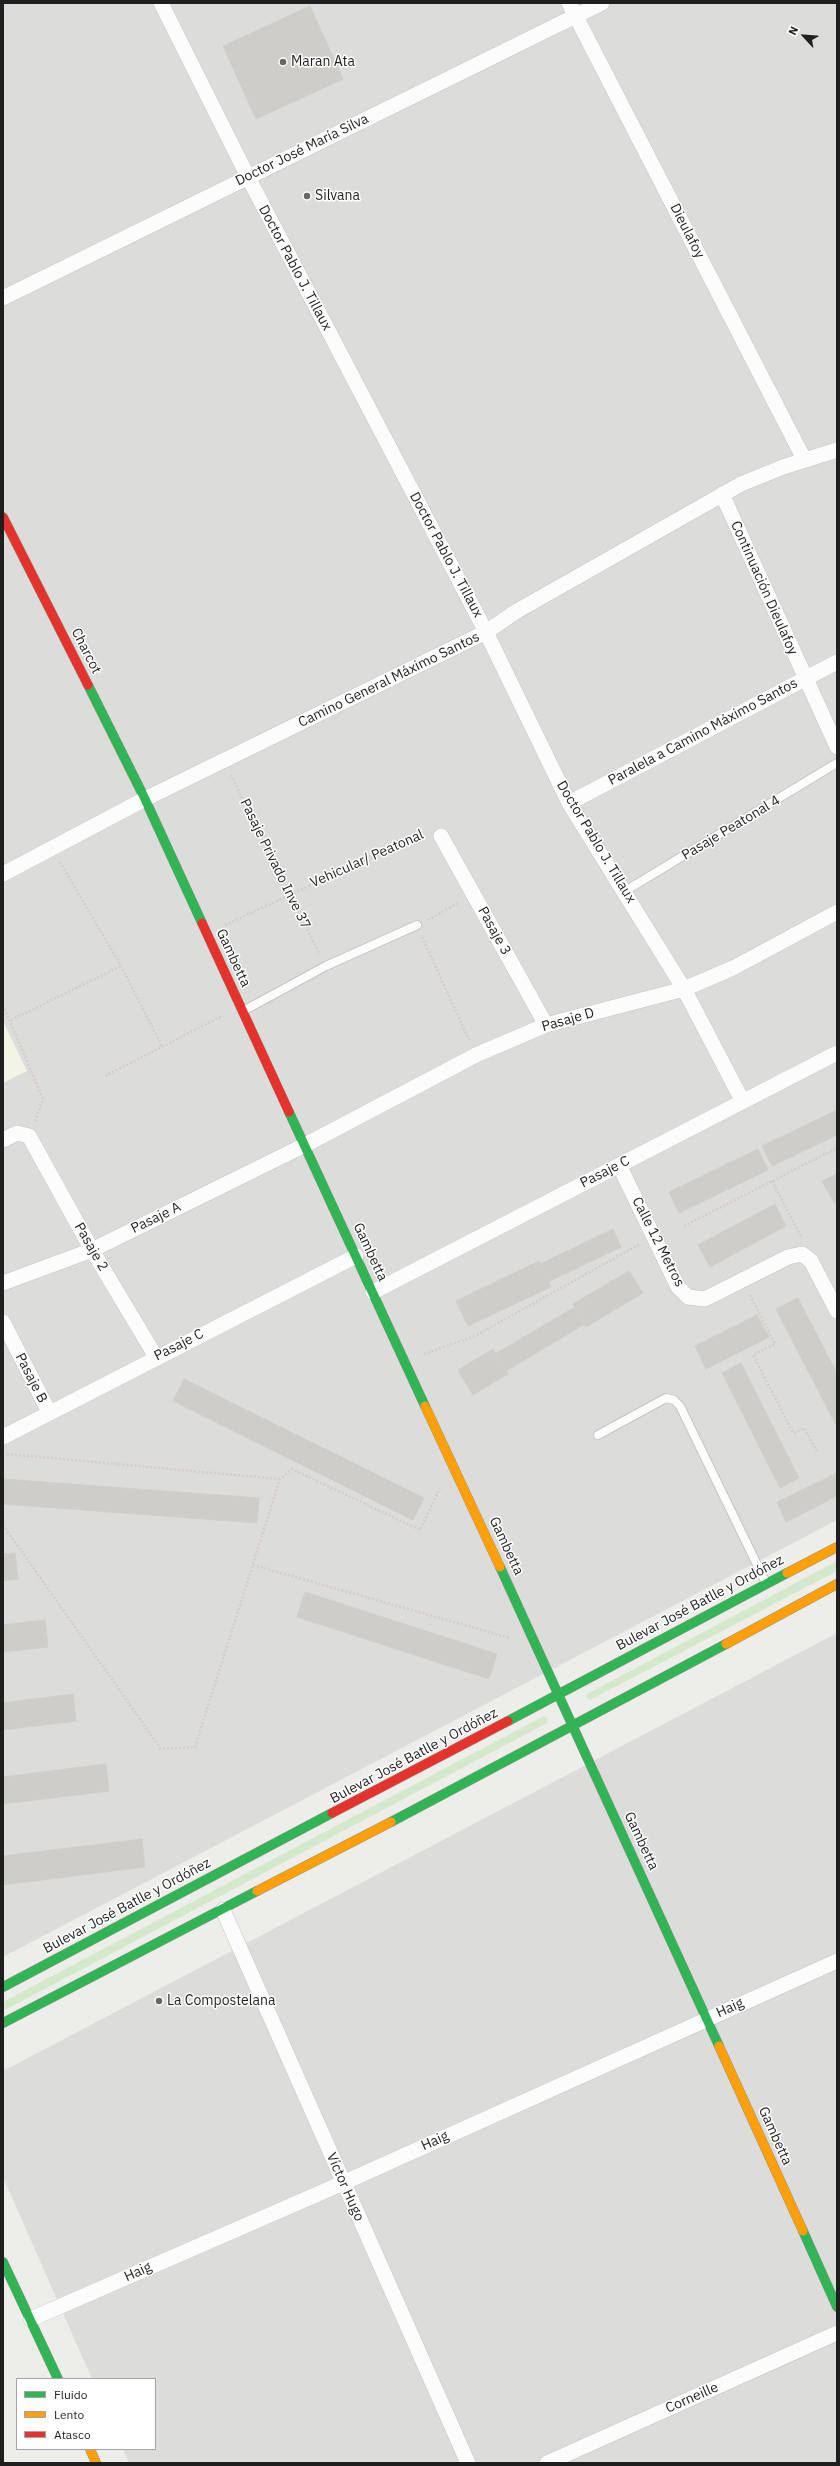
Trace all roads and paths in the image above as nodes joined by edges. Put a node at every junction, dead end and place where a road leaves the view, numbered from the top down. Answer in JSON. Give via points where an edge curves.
{"nodes":[{"id":1,"x":161,"y":3,"type":"edge"},
{"id":2,"x":569,"y":3,"type":"edge"},
{"id":3,"x":602,"y":3,"type":"edge"},
{"id":4,"x":576,"y":17,"type":"junction"},
{"id":5,"x":248,"y":177,"type":"junction"},
{"id":6,"x":3,"y":298,"type":"edge"},
{"id":7,"x":837,"y":450,"type":"edge"},
{"id":8,"x":804,"y":459,"type":"junction"},
{"id":9,"x":722,"y":494,"type":"junction"},
{"id":10,"x":3,"y":517,"type":"edge"},
{"id":11,"x":486,"y":632,"type":"junction"},
{"id":12,"x":837,"y":662,"type":"edge"},
{"id":13,"x":805,"y":678,"type":"junction"},
{"id":14,"x":837,"y":747,"type":"edge"},
{"id":15,"x":224,"y":761,"type":"junction"},
{"id":16,"x":837,"y":763,"type":"edge"},
{"id":17,"x":145,"y":799,"type":"junction"},
{"id":18,"x":569,"y":802,"type":"junction"},
{"id":19,"x":441,"y":836,"type":"joint"},
{"id":20,"x":52,"y":850,"type":"junction"},
{"id":21,"x":3,"y":874,"type":"edge"},
{"id":22,"x":625,"y":891,"type":"junction"},
{"id":23,"x":291,"y":894,"type":"junction"},
{"id":24,"x":474,"y":895,"type":"junction"},
{"id":25,"x":837,"y":912,"type":"edge"},
{"id":26,"x":417,"y":925,"type":"junction"},
{"id":27,"x":207,"y":934,"type":"junction"},
{"id":28,"x":121,"y":966,"type":"junction"},
{"id":29,"x":326,"y":966,"type":"junction"},
{"id":30,"x":684,"y":990,"type":"junction"},
{"id":31,"x":3,"y":1004,"type":"edge"},
{"id":32,"x":241,"y":1009,"type":"junction"},
{"id":33,"x":11,"y":1020,"type":"junction"},
{"id":34,"x":546,"y":1025,"type":"junction"},
{"id":35,"x":163,"y":1048,"type":"junction"},
{"id":36,"x":837,"y":1053,"type":"edge"},
{"id":37,"x":476,"y":1055,"type":"junction"},
{"id":38,"x":105,"y":1076,"type":"dead end"},
{"id":39,"x":742,"y":1100,"type":"junction"},
{"id":40,"x":28,"y":1136,"type":"junction"},
{"id":41,"x":3,"y":1140,"type":"edge"},
{"id":42,"x":306,"y":1145,"type":"junction"},
{"id":43,"x":837,"y":1148,"type":"edge"},
{"id":44,"x":620,"y":1165,"type":"junction"},
{"id":45,"x":772,"y":1181,"type":"junction"},
{"id":46,"x":684,"y":1226,"type":"dead end"},
{"id":47,"x":654,"y":1236,"type":"junction"},
{"id":48,"x":92,"y":1250,"type":"junction"},
{"id":49,"x":802,"y":1254,"type":"junction"},
{"id":50,"x":356,"y":1256,"type":"junction"},
{"id":51,"x":743,"y":1280,"type":"junction"},
{"id":52,"x":3,"y":1283,"type":"edge"},
{"id":53,"x":373,"y":1292,"type":"junction"},
{"id":54,"x":837,"y":1311,"type":"edge"},
{"id":55,"x":3,"y":1322,"type":"edge"},
{"id":56,"x":156,"y":1357,"type":"junction"},
{"id":57,"x":404,"y":1361,"type":"junction"},
{"id":58,"x":49,"y":1412,"type":"junction"},
{"id":59,"x":598,"y":1435,"type":"dead end"},
{"id":60,"x":3,"y":1437,"type":"edge"},
{"id":61,"x":818,"y":1453,"type":"dead end"},
{"id":62,"x":3,"y":1454,"type":"edge"},
{"id":63,"x":280,"y":1479,"type":"junction"},
{"id":64,"x":465,"y":1491,"type":"junction"},
{"id":65,"x":3,"y":1525,"type":"edge"},
{"id":66,"x":837,"y":1547,"type":"edge"},
{"id":67,"x":253,"y":1565,"type":"junction"},
{"id":68,"x":767,"y":1583,"type":"junction"},
{"id":69,"x":837,"y":1584,"type":"edge"},
{"id":70,"x":513,"y":1639,"type":"dead end"},
{"id":71,"x":559,"y":1695,"type":"junction"},
{"id":72,"x":573,"y":1726,"type":"junction"},
{"id":73,"x":222,"y":1910,"type":"junction"},
{"id":74,"x":837,"y":1961,"type":"edge"},
{"id":75,"x":3,"y":1987,"type":"edge"},
{"id":76,"x":707,"y":2019,"type":"junction"},
{"id":77,"x":3,"y":2023,"type":"edge"},
{"id":78,"x":343,"y":2183,"type":"junction"},
{"id":79,"x":3,"y":2262,"type":"edge"},
{"id":80,"x":837,"y":2307,"type":"edge"},
{"id":81,"x":31,"y":2319,"type":"junction"},
{"id":82,"x":837,"y":2333,"type":"edge"},
{"id":83,"x":58,"y":2378,"type":"edge"},
{"id":84,"x":90,"y":2450,"type":"edge"},
{"id":85,"x":96,"y":2463,"type":"edge"},
{"id":86,"x":468,"y":2463,"type":"edge"},
{"id":87,"x":547,"y":2463,"type":"edge"}],
"edges":[{"from":1,"to":5,"type":"street","name":"Doctor Pablo J. Tillaux"},
{"from":2,"to":4,"type":"street","name":"Dieulafoy"},
{"from":3,"to":4,"type":"street","name":"Doctor José María Silva"},
{"from":4,"to":5,"type":"street","name":"Doctor José María Silva"},
{"from":4,"to":8,"type":"street","name":"Dieulafoy"},
{"from":5,"to":6,"type":"street","name":"Doctor José María Silva"},
{"from":5,"to":11,"type":"street","name":"Doctor Pablo J. Tillaux"},
{"from":7,"to":8,"type":"street","name":"Camino General Máximo Santos"},
{"from":8,"to":9,"type":"street","name":"Camino General Máximo Santos"},
{"from":9,"to":11,"type":"street","name":"Camino General Máximo Santos","via":[[517,611]]},
{"from":9,"to":13,"type":"street","name":"Continuación Dieulafoy"},
{"from":10,"to":17,"type":"main road","name":"Charcot"},
{"from":11,"to":15,"type":"street","name":"Camino General Máximo Santos"},
{"from":11,"to":18,"type":"street","name":"Doctor Pablo J. Tillaux"},
{"from":12,"to":13,"type":"street","name":"Paralela a Camino Máximo Santos"},
{"from":13,"to":14,"type":"street","name":"Continuación Dieulafoy"},
{"from":13,"to":18,"type":"street","name":"Paralela a Camino Máximo Santos"},
{"from":15,"to":17,"type":"street","name":"Camino General Máximo Santos"},
{"from":15,"to":23,"type":"path","name":"Pasaje Privado Inve 37"},
{"from":16,"to":22,"type":"lane","name":"Pasaje Peatonal 4"},
{"from":17,"to":20,"type":"street","name":"Camino General Máximo Santos"},
{"from":17,"to":27,"type":"main road","name":"Gambetta"},
{"from":18,"to":22,"type":"street","name":"Doctor Pablo J. Tillaux"},
{"from":19,"to":23,"type":"path","name":"Vehicular/ Peatonal","via":[[430,831]]},
{"from":19,"to":24,"type":"street","name":"Pasaje 3"},
{"from":20,"to":21,"type":"street","name":"Camino General Máximo Santos"},
{"from":20,"to":28,"type":"path"},
{"from":22,"to":30,"type":"street","name":"Doctor Pablo J. Tillaux"},
{"from":23,"to":27,"type":"path","name":"Vehicular/ Peatonal"},
{"from":23,"to":29,"type":"path","name":"Pasaje Privado Inve 37"},
{"from":24,"to":26,"type":"path"},
{"from":24,"to":34,"type":"street","name":"Pasaje 3"},
{"from":25,"to":30,"type":"street","name":"Pasaje D","via":[[733,968]]},
{"from":26,"to":29,"type":"lane"},
{"from":26,"to":37,"type":"path"},
{"from":27,"to":32,"type":"main road","name":"Gambetta"},
{"from":28,"to":33,"type":"path"},
{"from":28,"to":35,"type":"path"},
{"from":29,"to":32,"type":"lane"},
{"from":30,"to":34,"type":"street","name":"Pasaje D"},
{"from":30,"to":39,"type":"street","name":"Doctor Pablo J. Tillaux"},
{"from":31,"to":33,"type":"path"},
{"from":32,"to":35,"type":"path"},
{"from":32,"to":42,"type":"main road","name":"Gambetta"},
{"from":33,"to":40,"type":"path","via":[[43,1099]]},
{"from":34,"to":37,"type":"street","name":"Pasaje D"},
{"from":35,"to":38,"type":"path"},
{"from":36,"to":39,"type":"street","name":"Pasaje C"},
{"from":37,"to":42,"type":"street","name":"Pasaje D"},
{"from":39,"to":44,"type":"street","name":"Pasaje C"},
{"from":40,"to":41,"type":"street","via":[[17,1133]]},
{"from":40,"to":48,"type":"street","name":"Pasaje 2"},
{"from":42,"to":48,"type":"street","name":"Pasaje A"},
{"from":42,"to":50,"type":"main road","name":"Gambetta"},
{"from":43,"to":45,"type":"path"},
{"from":44,"to":47,"type":"street","name":"Calle 12 Metros"},
{"from":44,"to":53,"type":"street","name":"Pasaje C"},
{"from":45,"to":46,"type":"path"},
{"from":45,"to":49,"type":"path","via":[[802,1236]]},
{"from":47,"to":51,"type":"street","name":"Calle 12 Metros","via":[[678,1287],[688,1298],[705,1299]]},
{"from":47,"to":57,"type":"path","via":[[475,1336]]},
{"from":48,"to":52,"type":"street","name":"Pasaje A"},
{"from":48,"to":56,"type":"street","name":"Pasaje 2"},
{"from":49,"to":51,"type":"street","name":"Calle 12 Metros","via":[[788,1257]]},
{"from":49,"to":54,"type":"street","via":[[811,1261]]},
{"from":50,"to":53,"type":"main road","name":"Gambetta"},
{"from":50,"to":56,"type":"street","name":"Pasaje C"},
{"from":51,"to":61,"type":"path","via":[[775,1344],[753,1355],[793,1433],[804,1428]]},
{"from":53,"to":57,"type":"main road","name":"Gambetta"},
{"from":55,"to":58,"type":"street","name":"Pasaje B"},
{"from":56,"to":58,"type":"street","name":"Pasaje C"},
{"from":57,"to":64,"type":"main road","name":"Gambetta"},
{"from":58,"to":60,"type":"street","name":"Pasaje C"},
{"from":59,"to":68,"type":"lane","via":[[666,1398],[674,1400],[680,1406]]},
{"from":62,"to":63,"type":"path"},
{"from":63,"to":64,"type":"path","via":[[292,1469],[420,1530],[441,1487]]},
{"from":63,"to":67,"type":"path"},
{"from":64,"to":71,"type":"main road","name":"Gambetta"},
{"from":65,"to":67,"type":"path","via":[[161,1749],[195,1747]]},
{"from":66,"to":68,"type":"main road","name":"Bulevar José Batlle y Ordóñez"},
{"from":67,"to":70,"type":"path"},
{"from":68,"to":71,"type":"main road","name":"Bulevar José Batlle y Ordóñez"},
{"from":69,"to":72,"type":"main road"},
{"from":71,"to":72,"type":"main road","name":"Gambetta"},
{"from":71,"to":75,"type":"main road","name":"Bulevar José Batlle y Ordóñez"},
{"from":72,"to":73,"type":"main road"},
{"from":72,"to":76,"type":"main road","name":"Gambetta"},
{"from":73,"to":77,"type":"main road"},
{"from":73,"to":78,"type":"street","name":"Víctor Hugo"},
{"from":74,"to":76,"type":"street","name":"Haig"},
{"from":76,"to":78,"type":"street","name":"Haig"},
{"from":76,"to":80,"type":"main road","name":"Gambetta"},
{"from":78,"to":81,"type":"street","name":"Haig"},
{"from":78,"to":86,"type":"street","name":"Víctor Hugo"},
{"from":79,"to":81,"type":"main road"},
{"from":81,"to":83,"type":"main road"},
{"from":82,"to":87,"type":"street","name":"Corneille"},
{"from":84,"to":85,"type":"main road"}]}
